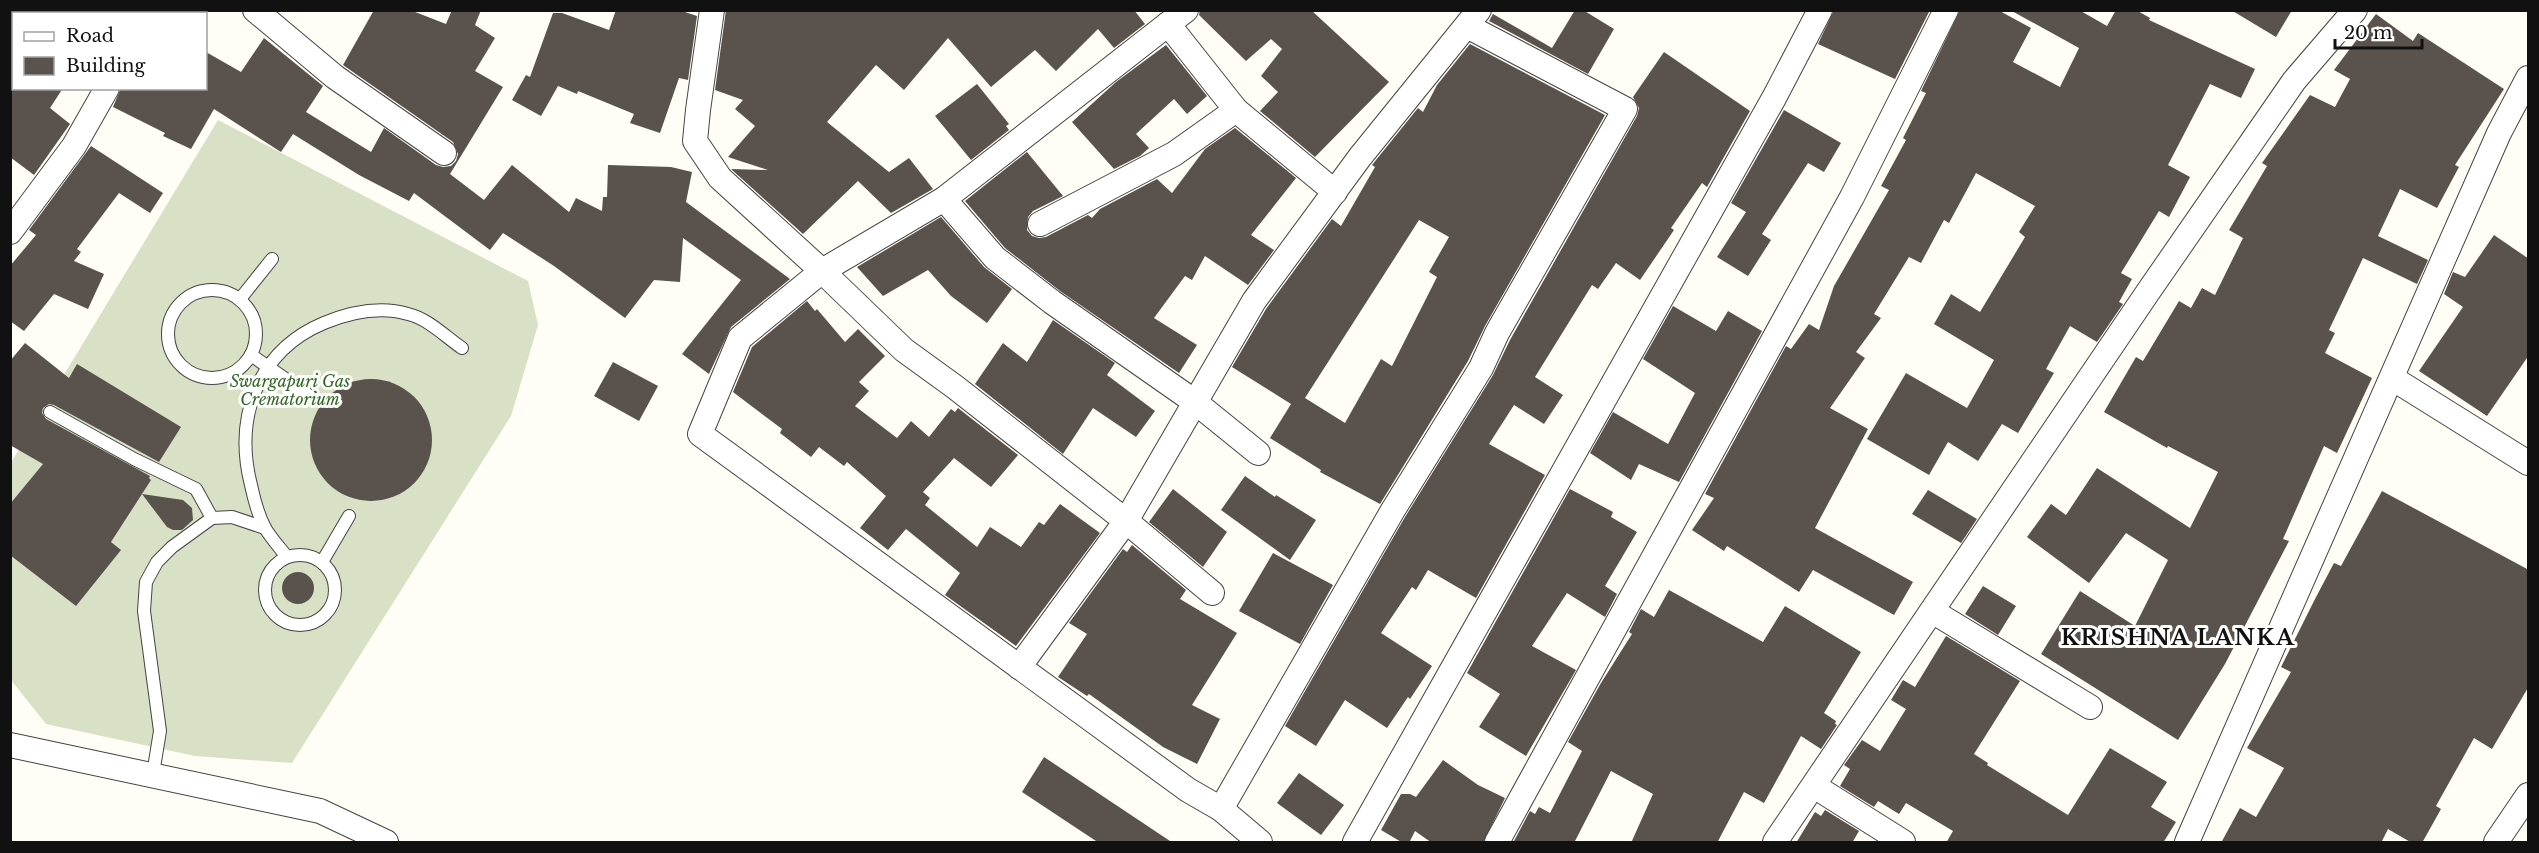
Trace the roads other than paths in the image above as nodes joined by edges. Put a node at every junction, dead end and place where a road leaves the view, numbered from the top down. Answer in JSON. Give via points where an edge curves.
{"nodes":[{"id":1,"x":255,"y":10,"type":"edge"},
{"id":2,"x":712,"y":10,"type":"edge"},
{"id":3,"x":1820,"y":10,"type":"edge"},
{"id":4,"x":1946,"y":10,"type":"edge"},
{"id":5,"x":2355,"y":10,"type":"edge"},
{"id":6,"x":1177,"y":17,"type":"edge"},
{"id":7,"x":1473,"y":18,"type":"edge"},
{"id":8,"x":2529,"y":78,"type":"edge"},
{"id":9,"x":105,"y":90,"type":"edge"},
{"id":10,"x":1236,"y":111,"type":"junction"},
{"id":11,"x":444,"y":153,"type":"dead end"},
{"id":12,"x":1335,"y":192,"type":"junction"},
{"id":13,"x":944,"y":199,"type":"junction"},
{"id":14,"x":1040,"y":224,"type":"dead end"},
{"id":15,"x":10,"y":232,"type":"edge"},
{"id":16,"x":272,"y":259,"type":"dead end"},
{"id":17,"x":822,"y":271,"type":"junction"},
{"id":18,"x":240,"y":299,"type":"junction"},
{"id":19,"x":462,"y":348,"type":"dead end"},
{"id":20,"x":251,"y":356,"type":"junction"},
{"id":21,"x":267,"y":366,"type":"junction"},
{"id":22,"x":2392,"y":378,"type":"junction"},
{"id":23,"x":314,"y":399,"type":"dead end"},
{"id":24,"x":1195,"y":402,"type":"junction"},
{"id":25,"x":50,"y":412,"type":"dead end"},
{"id":26,"x":1258,"y":453,"type":"dead end"},
{"id":27,"x":2529,"y":464,"type":"edge"},
{"id":28,"x":349,"y":516,"type":"dead end"},
{"id":29,"x":212,"y":518,"type":"junction"},
{"id":30,"x":1126,"y":521,"type":"junction"},
{"id":31,"x":265,"y":528,"type":"junction"},
{"id":32,"x":287,"y":557,"type":"junction"},
{"id":33,"x":322,"y":562,"type":"junction"},
{"id":34,"x":1212,"y":593,"type":"dead end"},
{"id":35,"x":1932,"y":611,"type":"junction"},
{"id":36,"x":1019,"y":666,"type":"junction"},
{"id":37,"x":2090,"y":707,"type":"dead end"},
{"id":38,"x":10,"y":745,"type":"edge"},
{"id":39,"x":153,"y":774,"type":"junction"},
{"id":40,"x":1814,"y":786,"type":"junction"},
{"id":41,"x":2529,"y":795,"type":"edge"},
{"id":42,"x":1221,"y":809,"type":"junction"},
{"id":43,"x":386,"y":843,"type":"edge"},
{"id":44,"x":1260,"y":843,"type":"edge"},
{"id":45,"x":1355,"y":843,"type":"edge"},
{"id":46,"x":1497,"y":843,"type":"edge"},
{"id":47,"x":1775,"y":843,"type":"edge"},
{"id":48,"x":1903,"y":843,"type":"edge"},
{"id":49,"x":2187,"y":843,"type":"edge"},
{"id":50,"x":2496,"y":843,"type":"edge"}],
"edges":[{"from":1,"to":11,"type":"street","via":[[335,77]]},
{"from":2,"to":17,"type":"street","via":[[695,141],[720,178]]},
{"from":3,"to":45,"type":"street"},
{"from":4,"to":46,"type":"street","via":[[1852,197]]},
{"from":5,"to":35,"type":"street","via":[[2294,81]]},
{"from":6,"to":10,"type":"street"},
{"from":6,"to":13,"type":"street"},
{"from":7,"to":12,"type":"street"},
{"from":7,"to":42,"type":"street","via":[[1625,109],[1497,333],[1481,368],[1404,491]]},
{"from":8,"to":22,"type":"street","via":[[2499,133]]},
{"from":9,"to":15,"type":"street","via":[[74,146]]},
{"from":10,"to":12,"type":"street"},
{"from":10,"to":14,"type":"street","via":[[1174,154]]},
{"from":12,"to":24,"type":"street","via":[[1254,301]]},
{"from":13,"to":17,"type":"street"},
{"from":13,"to":24,"type":"street","via":[[995,258]]},
{"from":16,"to":18,"type":"lane"},
{"from":17,"to":30,"type":"street","via":[[904,350]]},
{"from":17,"to":36,"type":"street","via":[[740,338],[700,434]]},
{"from":18,"to":20,"type":"lane","via":[[256,325]]},
{"from":18,"to":20,"type":"lane","via":[[219,290],[196,292],[173,311],[167,339],[179,364],[203,378],[231,374]]},
{"from":19,"to":21,"type":"lane","via":[[411,314],[371,310],[341,316],[295,338]]},
{"from":20,"to":21,"type":"lane"},
{"from":21,"to":23,"type":"lane"},
{"from":21,"to":31,"type":"lane","via":[[250,403],[245,430],[245,460]]},
{"from":22,"to":27,"type":"street"},
{"from":22,"to":49,"type":"street"},
{"from":24,"to":26,"type":"street"},
{"from":24,"to":30,"type":"street"},
{"from":25,"to":29,"type":"lane","via":[[196,489]]},
{"from":28,"to":33,"type":"lane"},
{"from":29,"to":31,"type":"lane","via":[[232,517]]},
{"from":29,"to":39,"type":"lane","via":[[172,547],[157,562],[146,582],[144,611],[160,731]]},
{"from":30,"to":34,"type":"street"},
{"from":30,"to":36,"type":"street"},
{"from":31,"to":32,"type":"lane"},
{"from":32,"to":33,"type":"lane","via":[[306,554]]},
{"from":32,"to":33,"type":"lane","via":[[267,575],[265,597],[276,616],[297,625],[320,619],[335,600],[333,576]]},
{"from":35,"to":37,"type":"street"},
{"from":35,"to":40,"type":"street"},
{"from":36,"to":42,"type":"street","via":[[1188,790]]},
{"from":38,"to":39,"type":"street"},
{"from":39,"to":43,"type":"street","via":[[320,811]]},
{"from":40,"to":47,"type":"street"},
{"from":40,"to":48,"type":"street"},
{"from":41,"to":50,"type":"street"},
{"from":42,"to":44,"type":"street"}]}
